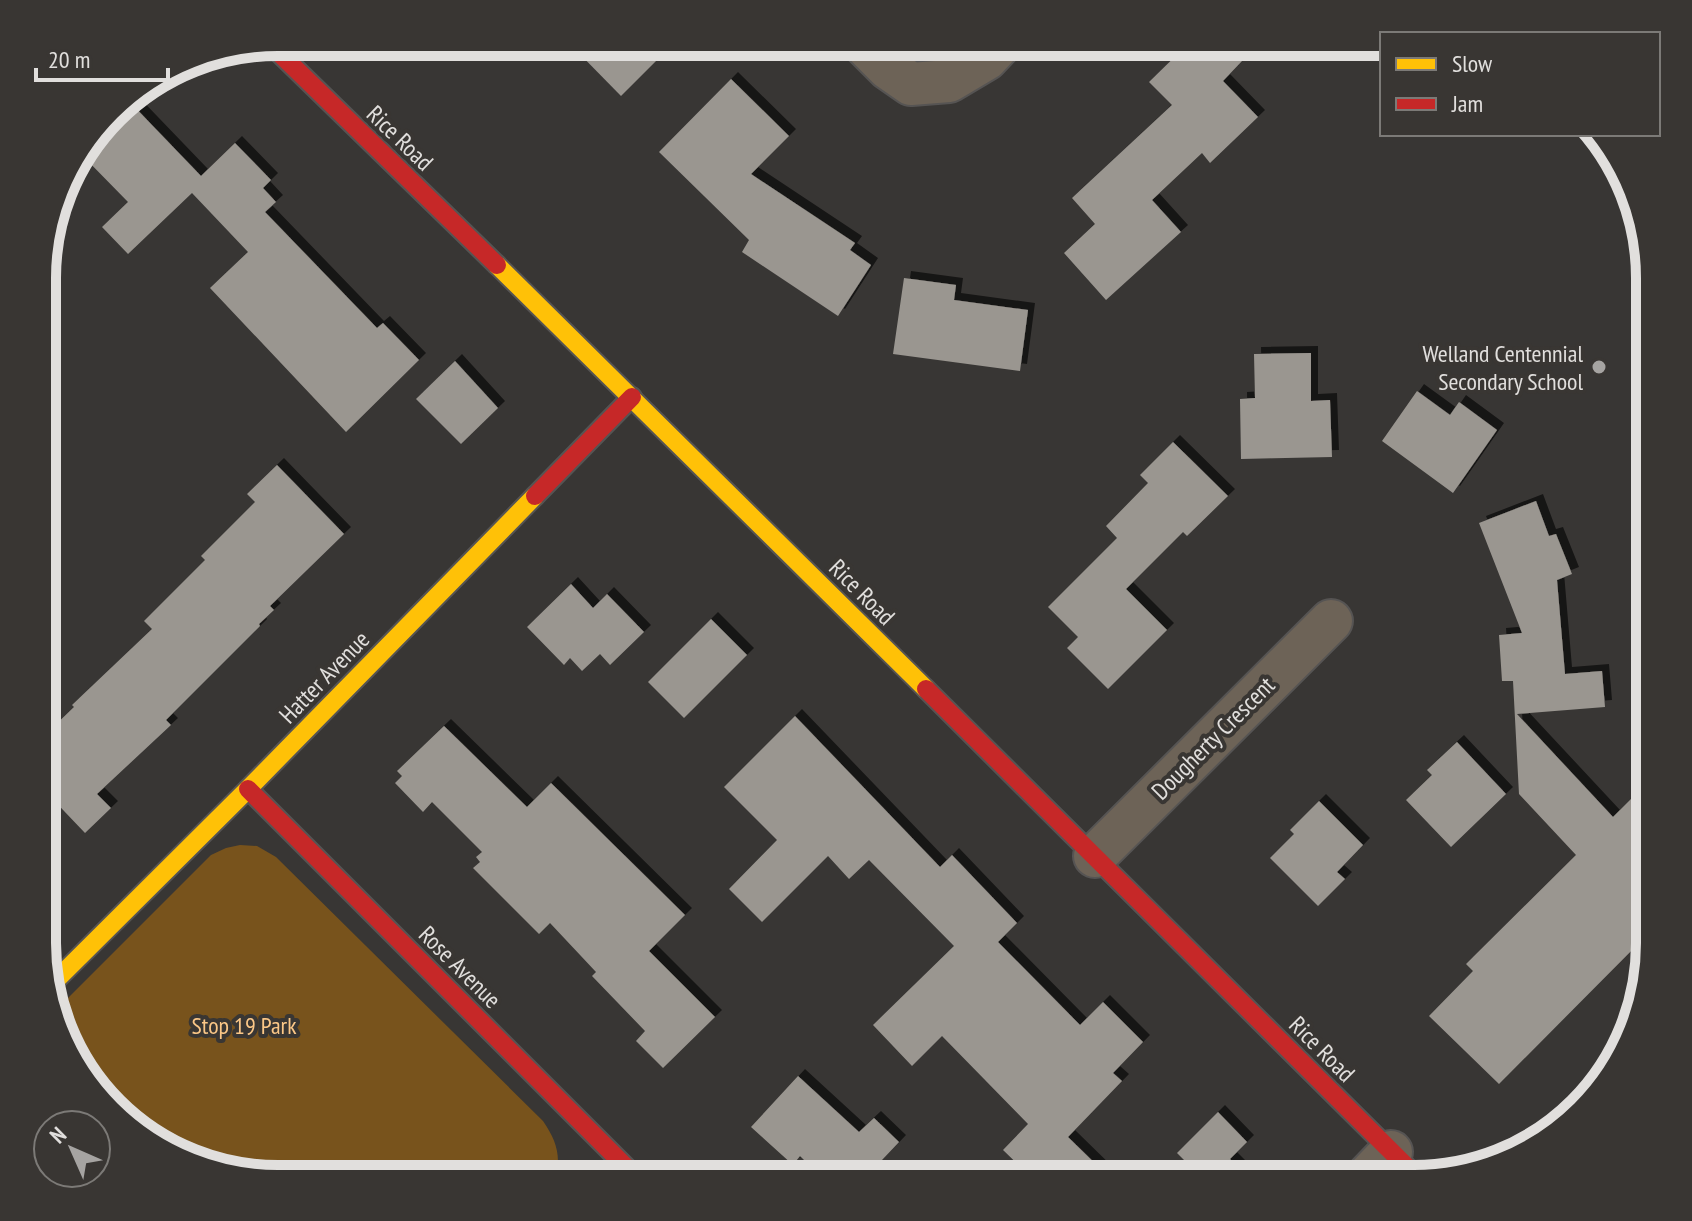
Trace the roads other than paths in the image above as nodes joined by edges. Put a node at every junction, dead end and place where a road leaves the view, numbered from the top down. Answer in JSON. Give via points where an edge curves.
{"nodes":[{"id":1,"x":282,"y":56,"type":"edge"},
{"id":2,"x":876,"y":56,"type":"edge"},
{"id":3,"x":989,"y":56,"type":"edge"},
{"id":4,"x":632,"y":397,"type":"junction"},
{"id":5,"x":1331,"y":621,"type":"dead end"},
{"id":6,"x":248,"y":789,"type":"junction"},
{"id":7,"x":1095,"y":856,"type":"junction"},
{"id":8,"x":59,"y":977,"type":"edge"},
{"id":9,"x":614,"y":1165,"type":"edge"},
{"id":10,"x":1386,"y":1165,"type":"edge"}],
"edges":[{"from":1,"to":4,"type":"main road","name":"Rice Road"},
{"from":2,"to":3,"type":"street","via":[[911,84],[949,81]]},
{"from":4,"to":6,"type":"main road","name":"Hatter Avenue"},
{"from":4,"to":7,"type":"main road","name":"Rice Road"},
{"from":5,"to":7,"type":"street","name":"Dougherty Crescent"},
{"from":6,"to":8,"type":"main road","name":"Hatter Avenue"},
{"from":6,"to":9,"type":"main road","name":"Rose Avenue"},
{"from":7,"to":10,"type":"main road","name":"Rice Road"}]}
